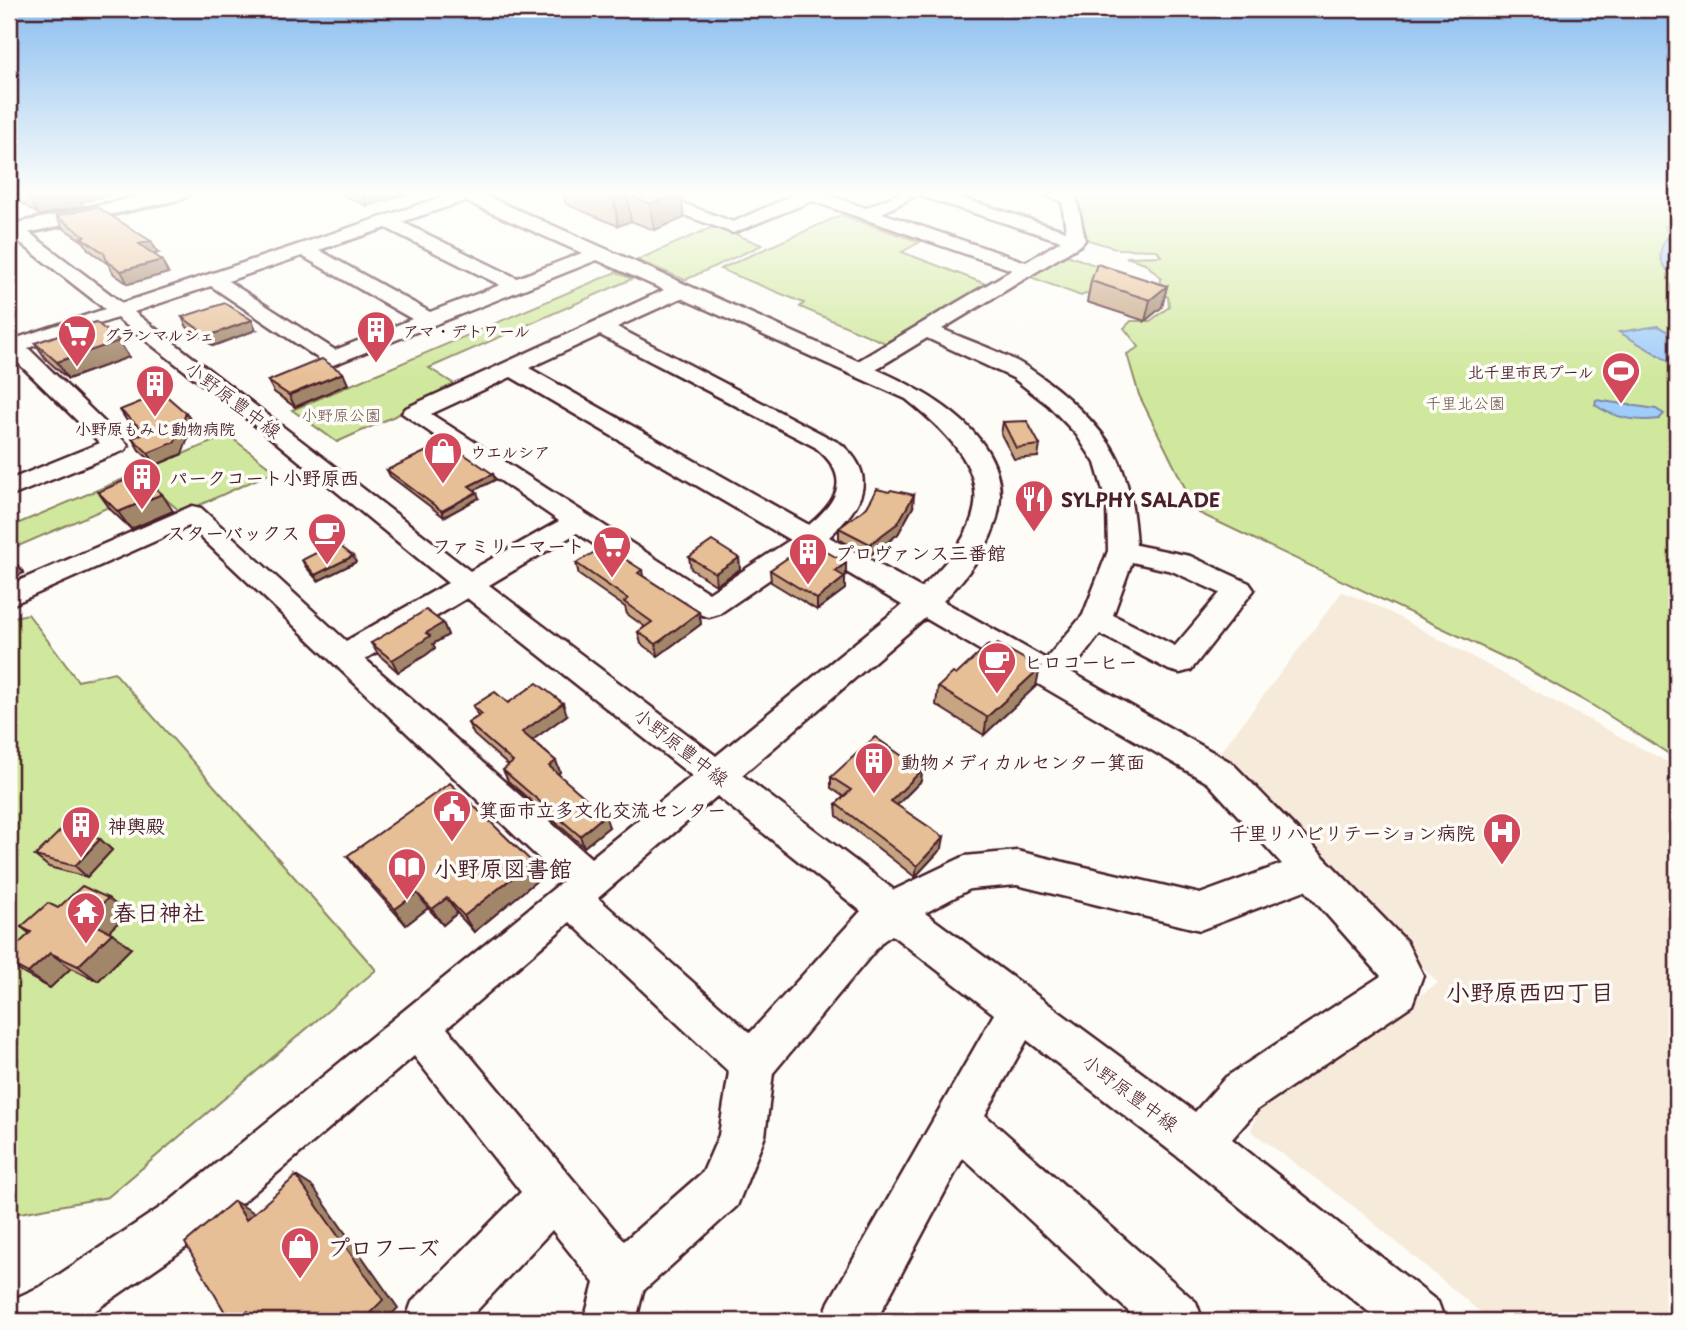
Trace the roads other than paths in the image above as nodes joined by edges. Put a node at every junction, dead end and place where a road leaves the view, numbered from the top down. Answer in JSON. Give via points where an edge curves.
{"nodes":[{"id":1,"x":45,"y":255,"type":"edge"},
{"id":2,"x":286,"y":255,"type":"edge"},
{"id":3,"x":315,"y":255,"type":"edge"},
{"id":4,"x":454,"y":255,"type":"edge"},
{"id":5,"x":593,"y":255,"type":"edge"},
{"id":6,"x":603,"y":255,"type":"edge"},
{"id":7,"x":972,"y":255,"type":"edge"},
{"id":8,"x":1051,"y":255,"type":"edge"},
{"id":9,"x":962,"y":261,"type":"dead end"},
{"id":10,"x":1020,"y":274,"type":"junction"},
{"id":11,"x":213,"y":279,"type":"junction"},
{"id":12,"x":515,"y":285,"type":"junction"},
{"id":13,"x":681,"y":290,"type":"junction"},
{"id":14,"x":119,"y":310,"type":"junction"},
{"id":15,"x":428,"y":320,"type":"junction"},
{"id":16,"x":600,"y":327,"type":"junction"},
{"id":17,"x":927,"y":330,"type":"junction"},
{"id":18,"x":11,"y":344,"type":"edge"},
{"id":19,"x":512,"y":368,"type":"junction"},
{"id":20,"x":859,"y":370,"type":"junction"},
{"id":21,"x":9,"y":489,"type":"edge"},
{"id":22,"x":578,"y":521,"type":"junction"},
{"id":23,"x":809,"y":537,"type":"junction"},
{"id":24,"x":1122,"y":551,"type":"junction"},
{"id":25,"x":470,"y":583,"type":"junction"},
{"id":26,"x":9,"y":596,"type":"edge"},
{"id":27,"x":924,"y":603,"type":"junction"},
{"id":28,"x":1096,"y":619,"type":"junction"},
{"id":29,"x":343,"y":657,"type":"junction"},
{"id":30,"x":1051,"y":675,"type":"junction"},
{"id":31,"x":719,"y":775,"type":"junction"},
{"id":32,"x":1312,"y":870,"type":"junction"},
{"id":33,"x":582,"y":891,"type":"junction"},
{"id":34,"x":894,"y":913,"type":"junction"},
{"id":35,"x":1022,"y":1011,"type":"junction"},
{"id":36,"x":419,"y":1028,"type":"junction"},
{"id":37,"x":752,"y":1064,"type":"junction"},
{"id":38,"x":957,"y":1121,"type":"junction"},
{"id":39,"x":1199,"y":1143,"type":"junction"},
{"id":40,"x":553,"y":1194,"type":"junction"},
{"id":41,"x":621,"y":1277,"type":"junction"},
{"id":42,"x":851,"y":1320,"type":"edge"},
{"id":43,"x":25,"y":1321,"type":"edge"},
{"id":44,"x":431,"y":1321,"type":"edge"},
{"id":45,"x":610,"y":1321,"type":"edge"},
{"id":46,"x":1177,"y":1321,"type":"edge"},
{"id":47,"x":1419,"y":1321,"type":"edge"}],
"edges":[{"from":1,"to":14,"type":"street","name":"小野原豊中線"},
{"from":2,"to":11,"type":"street"},
{"from":3,"to":15,"type":"street"},
{"from":4,"to":12,"type":"street"},
{"from":5,"to":12,"type":"street"},
{"from":6,"to":13,"type":"street"},
{"from":7,"to":10,"type":"street"},
{"from":8,"to":10,"type":"street"},
{"from":9,"to":10,"type":"street"},
{"from":10,"to":17,"type":"street"},
{"from":11,"to":14,"type":"street"},
{"from":11,"to":15,"type":"street","via":[[333,358]]},
{"from":12,"to":15,"type":"street"},
{"from":13,"to":16,"type":"street"},
{"from":13,"to":20,"type":"street"},
{"from":14,"to":18,"type":"street"},
{"from":14,"to":25,"type":"street","name":"小野原豊中線"},
{"from":16,"to":19,"type":"street"},
{"from":16,"to":23,"type":"street","via":[[824,442],[843,458],[850,475],[849,495],[838,513]]},
{"from":17,"to":20,"type":"street"},
{"from":17,"to":24,"type":"street","via":[[1021,373],[1084,429],[1108,463],[1120,504]]},
{"from":18,"to":21,"type":"street","via":[[116,445]]},
{"from":19,"to":22,"type":"street","via":[[414,413]]},
{"from":19,"to":23,"type":"street"},
{"from":20,"to":27,"type":"street","via":[[914,394],[945,416],[981,460],[988,485],[989,508],[979,542],[952,578]]},
{"from":22,"to":23,"type":"street","via":[[709,607]]},
{"from":22,"to":25,"type":"street"},
{"from":23,"to":27,"type":"street"},
{"from":24,"to":28,"type":"street"},
{"from":24,"to":28,"type":"street","via":[[1180,563],[1239,590],[1180,662]]},
{"from":25,"to":29,"type":"street"},
{"from":25,"to":31,"type":"street","name":"小野原豊中線"},
{"from":26,"to":29,"type":"street","via":[[192,514]]},
{"from":27,"to":30,"type":"street"},
{"from":27,"to":31,"type":"street"},
{"from":28,"to":30,"type":"street"},
{"from":29,"to":33,"type":"street"},
{"from":30,"to":32,"type":"street","via":[[1220,773]]},
{"from":31,"to":33,"type":"street"},
{"from":31,"to":34,"type":"street","name":"小野原豊中線"},
{"from":32,"to":34,"type":"street","via":[[1200,912],[1017,868],[965,873],[918,895]]},
{"from":32,"to":39,"type":"street","via":[[1392,955],[1402,975],[1397,992],[1242,1093]]},
{"from":33,"to":36,"type":"street"},
{"from":33,"to":37,"type":"street"},
{"from":34,"to":35,"type":"street","name":"小野原豊中線"},
{"from":34,"to":37,"type":"street","via":[[869,928]]},
{"from":35,"to":38,"type":"street"},
{"from":35,"to":39,"type":"street","name":"小野原豊中線"},
{"from":36,"to":40,"type":"street"},
{"from":36,"to":43,"type":"street","via":[[187,1218],[60,1304]]},
{"from":37,"to":41,"type":"street","via":[[742,1136],[720,1189]]},
{"from":38,"to":42,"type":"street"},
{"from":38,"to":46,"type":"street"},
{"from":39,"to":47,"type":"street","name":"小野原豊中線"},
{"from":40,"to":41,"type":"street"},
{"from":40,"to":44,"type":"street"},
{"from":41,"to":45,"type":"street"}]}
